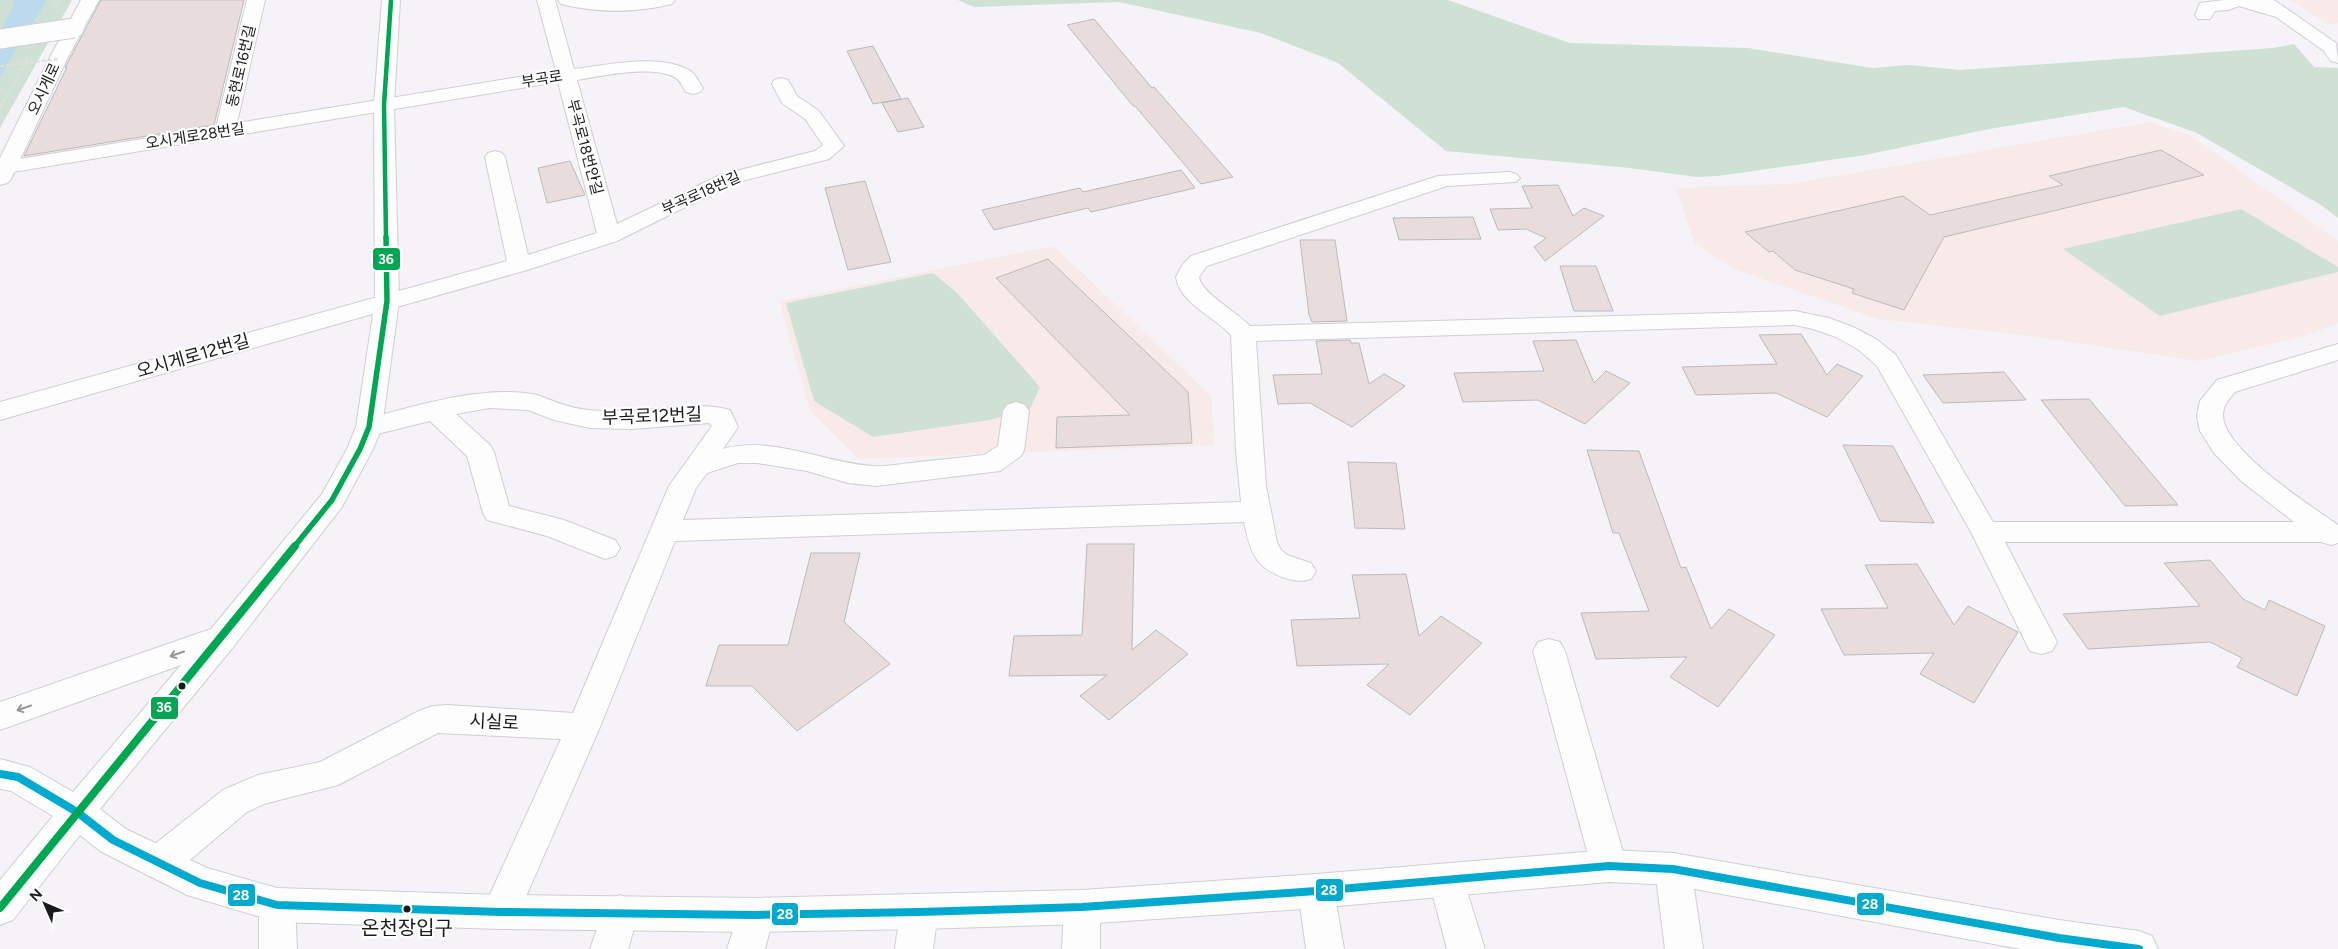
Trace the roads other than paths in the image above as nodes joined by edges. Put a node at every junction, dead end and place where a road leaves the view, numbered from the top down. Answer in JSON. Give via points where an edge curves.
{"nodes":[{"id":1,"x":90,"y":0,"type":"edge"},
{"id":2,"x":256,"y":0,"type":"edge"},
{"id":3,"x":391,"y":0,"type":"edge"},
{"id":4,"x":546,"y":0,"type":"edge"},
{"id":5,"x":567,"y":0,"type":"edge"},
{"id":6,"x":666,"y":0,"type":"edge"},
{"id":7,"x":2238,"y":0,"type":"edge"},
{"id":8,"x":2263,"y":0,"type":"edge"},
{"id":9,"x":2282,"y":13,"type":"junction"},
{"id":10,"x":2204,"y":15,"type":"dead end"},
{"id":11,"x":74,"y":28,"type":"junction"},
{"id":12,"x":0,"y":39,"type":"edge"},
{"id":13,"x":2338,"y":57,"type":"edge"},
{"id":14,"x":566,"y":75,"type":"junction"},
{"id":15,"x":781,"y":84,"type":"dead end"},
{"id":16,"x":693,"y":88,"type":"dead end"},
{"id":17,"x":384,"y":105,"type":"junction"},
{"id":18,"x":226,"y":132,"type":"junction"},
{"id":19,"x":495,"y":157,"type":"dead end"},
{"id":20,"x":4,"y":173,"type":"edge"},
{"id":21,"x":1508,"y":178,"type":"dead end"},
{"id":22,"x":609,"y":236,"type":"junction"},
{"id":23,"x":518,"y":265,"type":"junction"},
{"id":24,"x":386,"y":301,"type":"junction"},
{"id":25,"x":1243,"y":334,"type":"junction"},
{"id":26,"x":2338,"y":352,"type":"edge"},
{"id":27,"x":0,"y":411,"type":"edge"},
{"id":28,"x":1016,"y":411,"type":"dead end"},
{"id":29,"x":437,"y":412,"type":"junction"},
{"id":30,"x":369,"y":427,"type":"junction"},
{"id":31,"x":697,"y":466,"type":"junction"},
{"id":32,"x":1255,"y":512,"type":"junction"},
{"id":33,"x":664,"y":531,"type":"junction"},
{"id":34,"x":1985,"y":532,"type":"junction"},
{"id":35,"x":2333,"y":536,"type":"edge"},
{"id":36,"x":605,"y":548,"type":"dead end"},
{"id":37,"x":1301,"y":571,"type":"dead end"},
{"id":38,"x":223,"y":638,"type":"junction"},
{"id":39,"x":2041,"y":642,"type":"dead end"},
{"id":40,"x":1549,"y":651,"type":"dead end"},
{"id":41,"x":0,"y":716,"type":"edge"},
{"id":42,"x":583,"y":727,"type":"junction"},
{"id":43,"x":0,"y":774,"type":"edge"},
{"id":44,"x":77,"y":812,"type":"junction"},
{"id":45,"x":159,"y":863,"type":"junction"},
{"id":46,"x":1608,"y":866,"type":"junction"},
{"id":47,"x":1673,"y":868,"type":"junction"},
{"id":48,"x":1447,"y":880,"type":"junction"},
{"id":49,"x":1316,"y":891,"type":"junction"},
{"id":50,"x":277,"y":905,"type":"junction"},
{"id":51,"x":1082,"y":907,"type":"junction"},
{"id":52,"x":0,"y":908,"type":"edge"},
{"id":53,"x":501,"y":912,"type":"junction"},
{"id":54,"x":620,"y":912,"type":"junction"},
{"id":55,"x":919,"y":912,"type":"junction"},
{"id":56,"x":750,"y":932,"type":"edge"},
{"id":57,"x":2057,"y":943,"type":"edge"},
{"id":58,"x":278,"y":949,"type":"edge"},
{"id":59,"x":609,"y":949,"type":"edge"},
{"id":60,"x":914,"y":949,"type":"edge"},
{"id":61,"x":1082,"y":949,"type":"edge"},
{"id":62,"x":1325,"y":949,"type":"edge"},
{"id":63,"x":1466,"y":949,"type":"edge"},
{"id":64,"x":1684,"y":949,"type":"edge"},
{"id":65,"x":2139,"y":949,"type":"edge"}],
"edges":[{"from":1,"to":11,"type":"street","name":"오시게로"},
{"from":2,"to":18,"type":"street","name":"동현로16번길"},
{"from":3,"to":17,"type":"street"},
{"from":4,"to":14,"type":"street","name":"부곡로18번안길"},
{"from":5,"to":6,"type":"street","via":[[617,6]]},
{"from":7,"to":9,"type":"street"},
{"from":7,"to":10,"type":"street","via":[[2228,5],[2206,7]]},
{"from":8,"to":9,"type":"street"},
{"from":9,"to":13,"type":"street","via":[[2330,47]]},
{"from":11,"to":12,"type":"street","bridge":true},
{"from":11,"to":20,"type":"street","name":"오시게로"},
{"from":14,"to":16,"type":"street","name":"부곡로","via":[[658,66],[681,72]]},
{"from":14,"to":17,"type":"street","name":"부곡로"},
{"from":14,"to":22,"type":"street","name":"부곡로18번안길"},
{"from":15,"to":22,"type":"street","name":"부곡로18번길","via":[[789,99],[812,115],[834,146],[831,150],[727,179]]},
{"from":17,"to":18,"type":"street","name":"오시게로28번길"},
{"from":17,"to":24,"type":"street"},
{"from":18,"to":20,"type":"street","name":"오시게로28번길"},
{"from":19,"to":23,"type":"street"},
{"from":21,"to":25,"type":"street","via":[[1445,180],[1199,261],[1188,276],[1192,290],[1226,316]]},
{"from":22,"to":23,"type":"street","name":"부곡로18번길"},
{"from":23,"to":24,"type":"street","name":"부곡로18번길"},
{"from":24,"to":27,"type":"street","name":"오시게로12번길"},
{"from":24,"to":30,"type":"street"},
{"from":25,"to":32,"type":"street"},
{"from":25,"to":34,"type":"street","via":[[1810,320],[1854,337],[1887,361]]},
{"from":26,"to":35,"type":"street","via":[[2226,386],[2215,396],[2211,408],[2211,424],[2222,446],[2236,463]]},
{"from":28,"to":31,"type":"street","via":[[1011,450],[990,464],[876,476],[757,454],[729,456]]},
{"from":29,"to":30,"type":"street","name":"부곡로12번길"},
{"from":29,"to":31,"type":"street","name":"부곡로12번길","via":[[477,401],[497,400],[530,402],[563,414],[590,419],[721,416],[726,427]]},
{"from":29,"to":36,"type":"street","via":[[480,452],[498,513],[554,527]]},
{"from":30,"to":38,"type":"street","via":[[332,500]]},
{"from":31,"to":33,"type":"street","via":[[683,486]]},
{"from":32,"to":33,"type":"street"},
{"from":32,"to":37,"type":"street","via":[[1263,545],[1270,558]]},
{"from":33,"to":42,"type":"street"},
{"from":34,"to":35,"type":"street"},
{"from":34,"to":39,"type":"street"},
{"from":38,"to":41,"type":"street","one_way":true},
{"from":38,"to":44,"type":"street"},
{"from":40,"to":46,"type":"street"},
{"from":42,"to":45,"type":"street","name":"시실로","via":[[433,720],[326,775],[258,790],[235,801]]},
{"from":42,"to":53,"type":"street"},
{"from":43,"to":44,"type":"street","via":[[18,776]]},
{"from":44,"to":45,"type":"street","via":[[113,840]]},
{"from":44,"to":52,"type":"street"},
{"from":45,"to":50,"type":"street","via":[[200,883]]},
{"from":46,"to":47,"type":"street"},
{"from":46,"to":48,"type":"street"},
{"from":47,"to":57,"type":"street"},
{"from":47,"to":64,"type":"street"},
{"from":48,"to":49,"type":"street"},
{"from":48,"to":63,"type":"street"},
{"from":49,"to":51,"type":"street"},
{"from":49,"to":62,"type":"street"},
{"from":50,"to":53,"type":"street"},
{"from":50,"to":58,"type":"street"},
{"from":51,"to":55,"type":"street"},
{"from":51,"to":61,"type":"street"},
{"from":53,"to":54,"type":"street"},
{"from":54,"to":56,"type":"street"},
{"from":54,"to":59,"type":"street"},
{"from":55,"to":56,"type":"street"},
{"from":55,"to":60,"type":"street"},
{"from":57,"to":65,"type":"street"}]}
